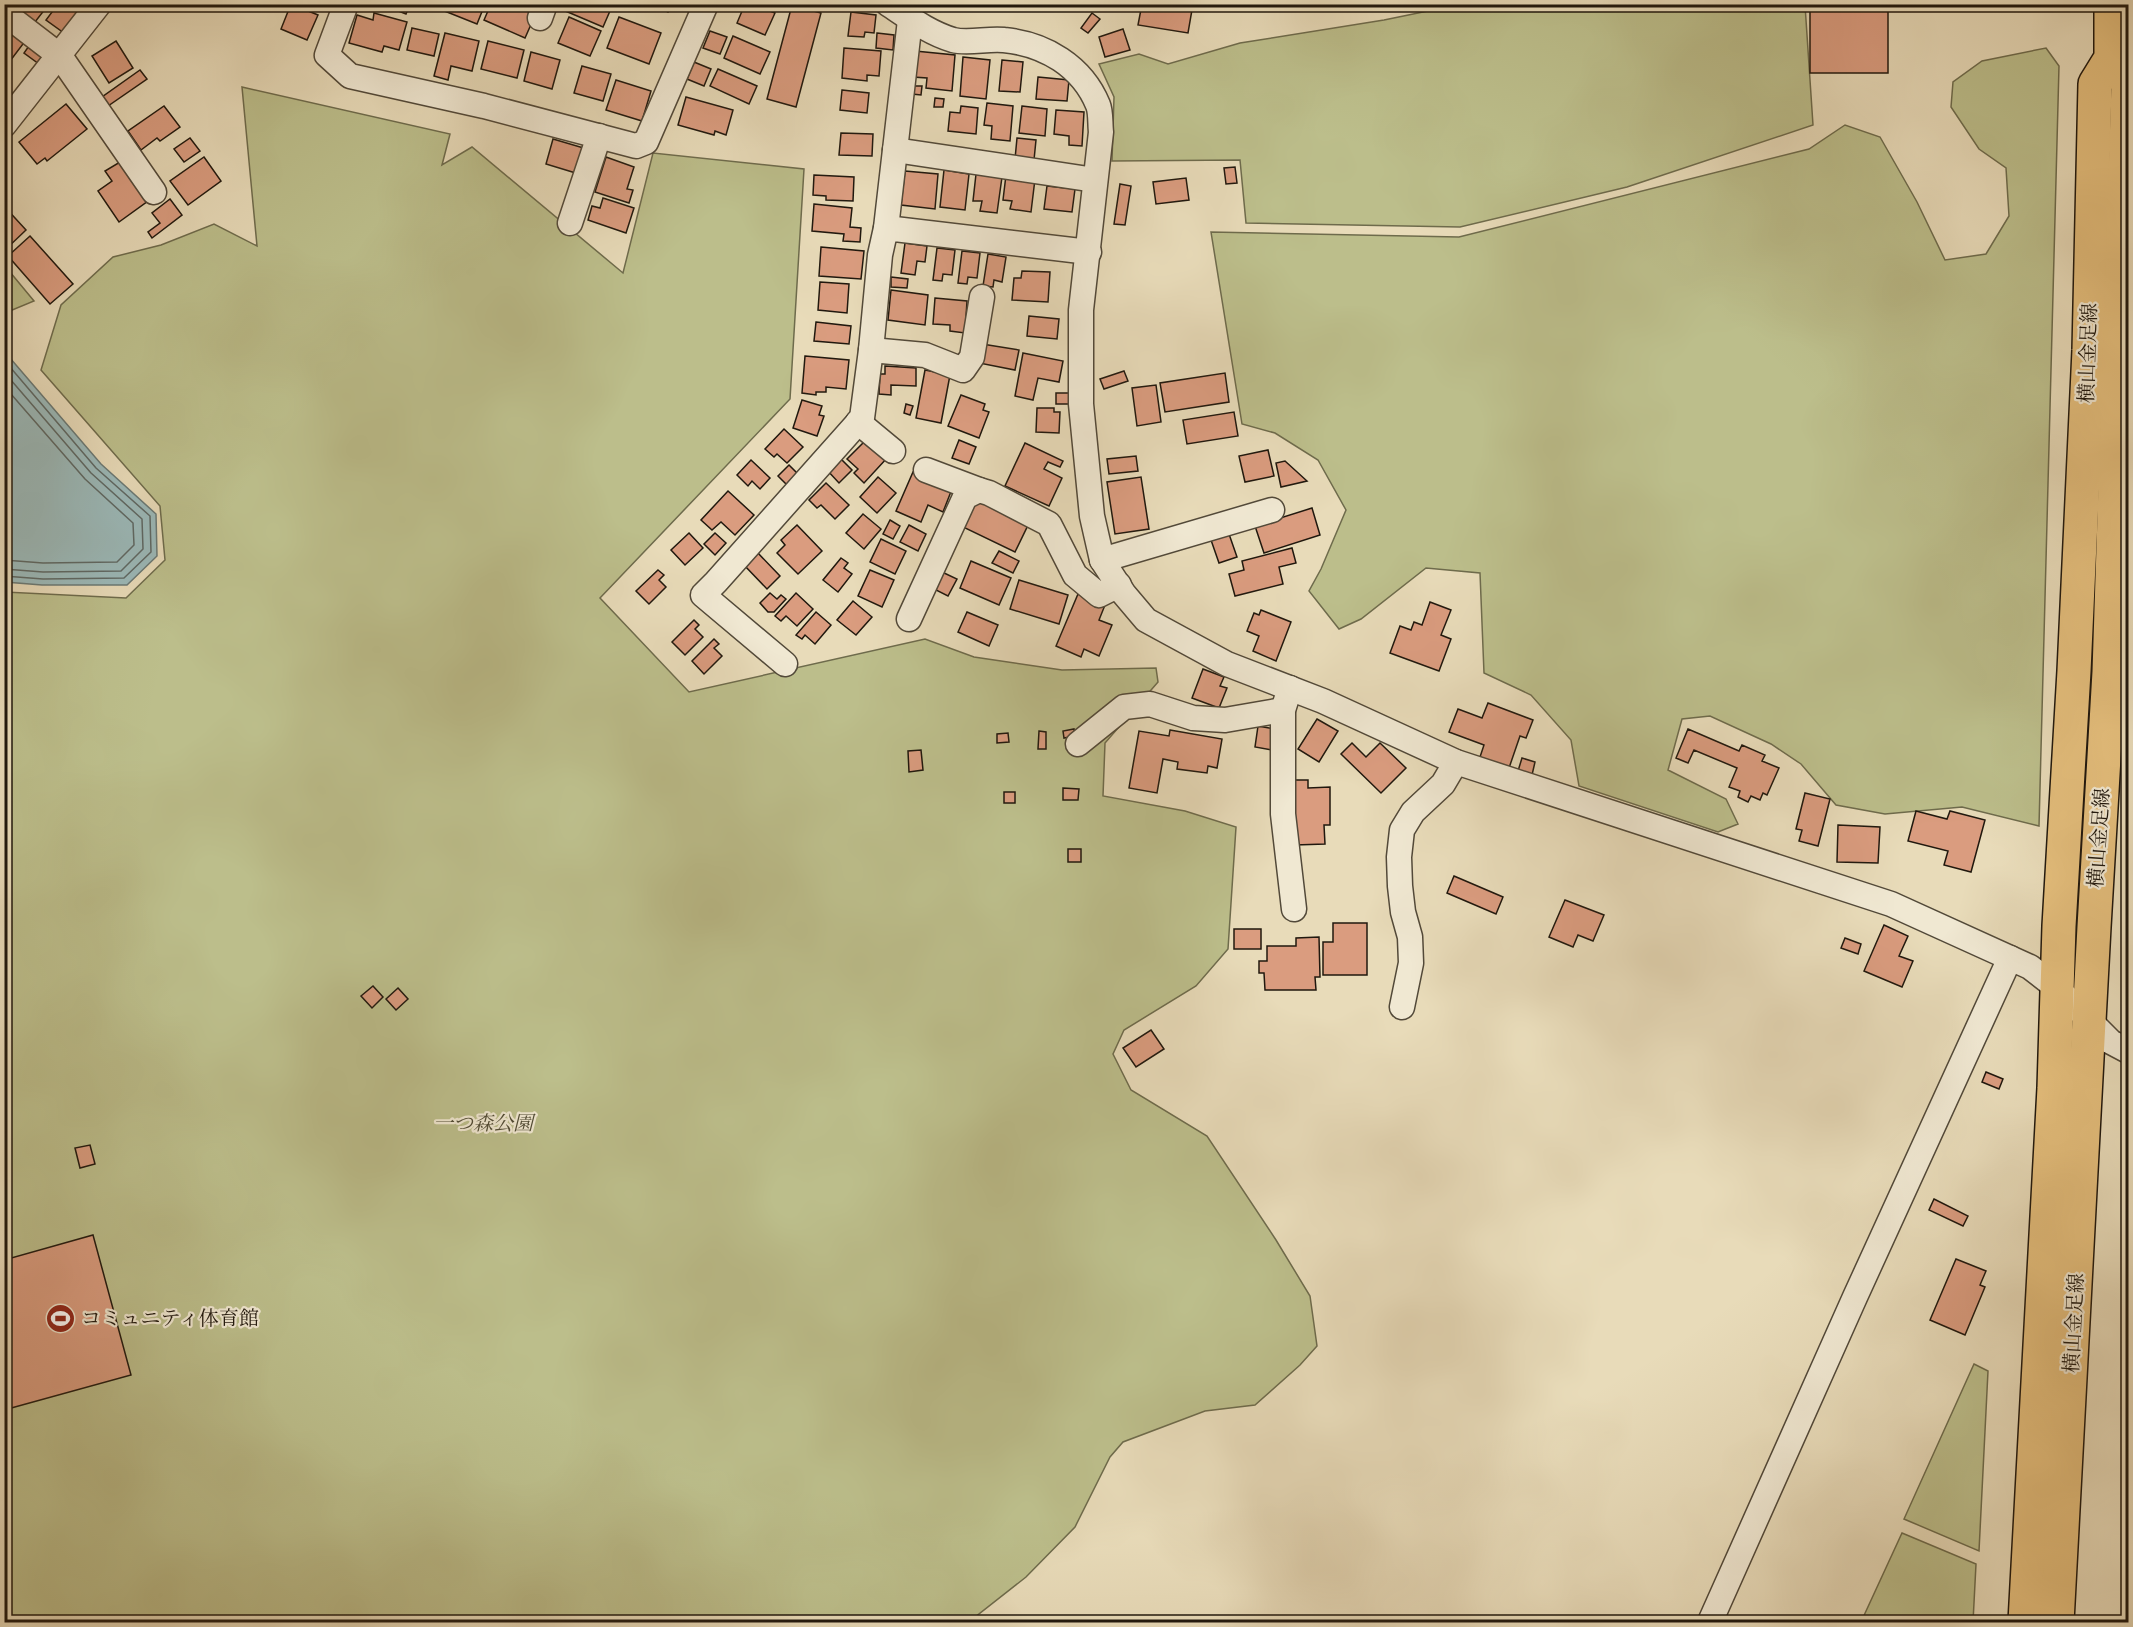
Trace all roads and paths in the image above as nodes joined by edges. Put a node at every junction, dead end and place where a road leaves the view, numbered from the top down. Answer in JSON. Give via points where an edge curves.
{"nodes":[{"id":1,"x":99,"y":4,"type":"edge"},
{"id":2,"x":346,"y":4,"type":"edge"},
{"id":3,"x":706,"y":4,"type":"edge"},
{"id":4,"x":888,"y":4,"type":"edge"},
{"id":5,"x":2111,"y":4,"type":"edge"},
{"id":6,"x":4,"y":13,"type":"edge"},
{"id":7,"x":910,"y":20,"type":"junction"},
{"id":8,"x":60,"y":57,"type":"junction"},
{"id":9,"x":2111,"y":58,"type":"junction"},
{"id":10,"x":4,"y":125,"type":"edge"},
{"id":11,"x":599,"y":136,"type":"junction"},
{"id":12,"x":895,"y":150,"type":"junction"},
{"id":13,"x":1095,"y":180,"type":"junction"},
{"id":14,"x":154,"y":192,"type":"dead end"},
{"id":15,"x":570,"y":223,"type":"dead end"},
{"id":16,"x":886,"y":228,"type":"junction"},
{"id":17,"x":1089,"y":252,"type":"junction"},
{"id":18,"x":982,"y":297,"type":"dead end"},
{"id":19,"x":871,"y":350,"type":"junction"},
{"id":20,"x":858,"y":422,"type":"junction"},
{"id":21,"x":893,"y":451,"type":"dead end"},
{"id":22,"x":926,"y":470,"type":"dead end"},
{"id":23,"x":979,"y":490,"type":"junction"},
{"id":24,"x":1272,"y":510,"type":"dead end"},
{"id":25,"x":1102,"y":560,"type":"junction"},
{"id":26,"x":1119,"y":585,"type":"junction"},
{"id":27,"x":909,"y":619,"type":"dead end"},
{"id":28,"x":784,"y":664,"type":"dead end"},
{"id":29,"x":1287,"y":699,"type":"junction"},
{"id":30,"x":1078,"y":744,"type":"dead end"},
{"id":31,"x":1456,"y":762,"type":"junction"},
{"id":32,"x":1294,"y":909,"type":"dead end"},
{"id":33,"x":2010,"y":958,"type":"junction"},
{"id":34,"x":2057,"y":988,"type":"junction"},
{"id":35,"x":1402,"y":1007,"type":"dead end"},
{"id":36,"x":2090,"y":1022,"type":"junction"},
{"id":37,"x":2128,"y":1052,"type":"edge"},
{"id":38,"x":1710,"y":1623,"type":"edge"},
{"id":39,"x":2025,"y":1623,"type":"edge"},
{"id":40,"x":2057,"y":1623,"type":"edge"}],
"edges":[{"from":1,"to":8,"type":"street"},
{"from":2,"to":11,"type":"street","via":[[327,55],[350,76]]},
{"from":3,"to":11,"type":"street","via":[[646,142],[636,146]]},
{"from":4,"to":7,"type":"street"},
{"from":5,"to":9,"type":"main road"},
{"from":6,"to":8,"type":"street"},
{"from":7,"to":12,"type":"street"},
{"from":7,"to":13,"type":"street","via":[[954,40],[1005,40],[1043,49],[1068,63],[1099,106],[1101,132]]},
{"from":8,"to":10,"type":"street"},
{"from":8,"to":14,"type":"street"},
{"from":9,"to":34,"type":"main road","name":"横山金足線","via":[[2095,84],[2089,350]]},
{"from":9,"to":36,"type":"main road","name":"横山金足線","via":[[2128,84],[2109,672]]},
{"from":11,"to":15,"type":"street"},
{"from":12,"to":13,"type":"street"},
{"from":12,"to":16,"type":"street"},
{"from":13,"to":17,"type":"street"},
{"from":16,"to":17,"type":"street"},
{"from":16,"to":19,"type":"street"},
{"from":17,"to":25,"type":"street","via":[[1081,310],[1081,404],[1092,516]]},
{"from":18,"to":19,"type":"street","via":[[972,357],[963,370],[925,356]]},
{"from":19,"to":20,"type":"street","via":[[862,418]]},
{"from":20,"to":21,"type":"street"},
{"from":20,"to":28,"type":"street","via":[[703,595]]},
{"from":22,"to":23,"type":"street"},
{"from":23,"to":26,"type":"street","via":[[1049,524],[1075,575],[1099,595]]},
{"from":23,"to":27,"type":"street","via":[[965,497]]},
{"from":24,"to":25,"type":"street"},
{"from":25,"to":26,"type":"street"},
{"from":26,"to":29,"type":"street","via":[[1146,620]]},
{"from":29,"to":30,"type":"street","via":[[1225,720],[1193,718],[1150,704],[1124,707]]},
{"from":29,"to":31,"type":"street","via":[[1323,701]]},
{"from":29,"to":32,"type":"street","via":[[1283,814]]},
{"from":31,"to":33,"type":"street","via":[[1891,904]]},
{"from":31,"to":35,"type":"street","via":[[1443,784],[1413,812],[1402,830],[1400,886],[1411,963]]},
{"from":33,"to":34,"type":"street","via":[[2030,967]]},
{"from":33,"to":38,"type":"street"},
{"from":34,"to":36,"type":"street"},
{"from":34,"to":39,"type":"main road","name":"横山金足線"},
{"from":36,"to":37,"type":"street"},
{"from":36,"to":40,"type":"main road","name":"横山金足線"}]}
